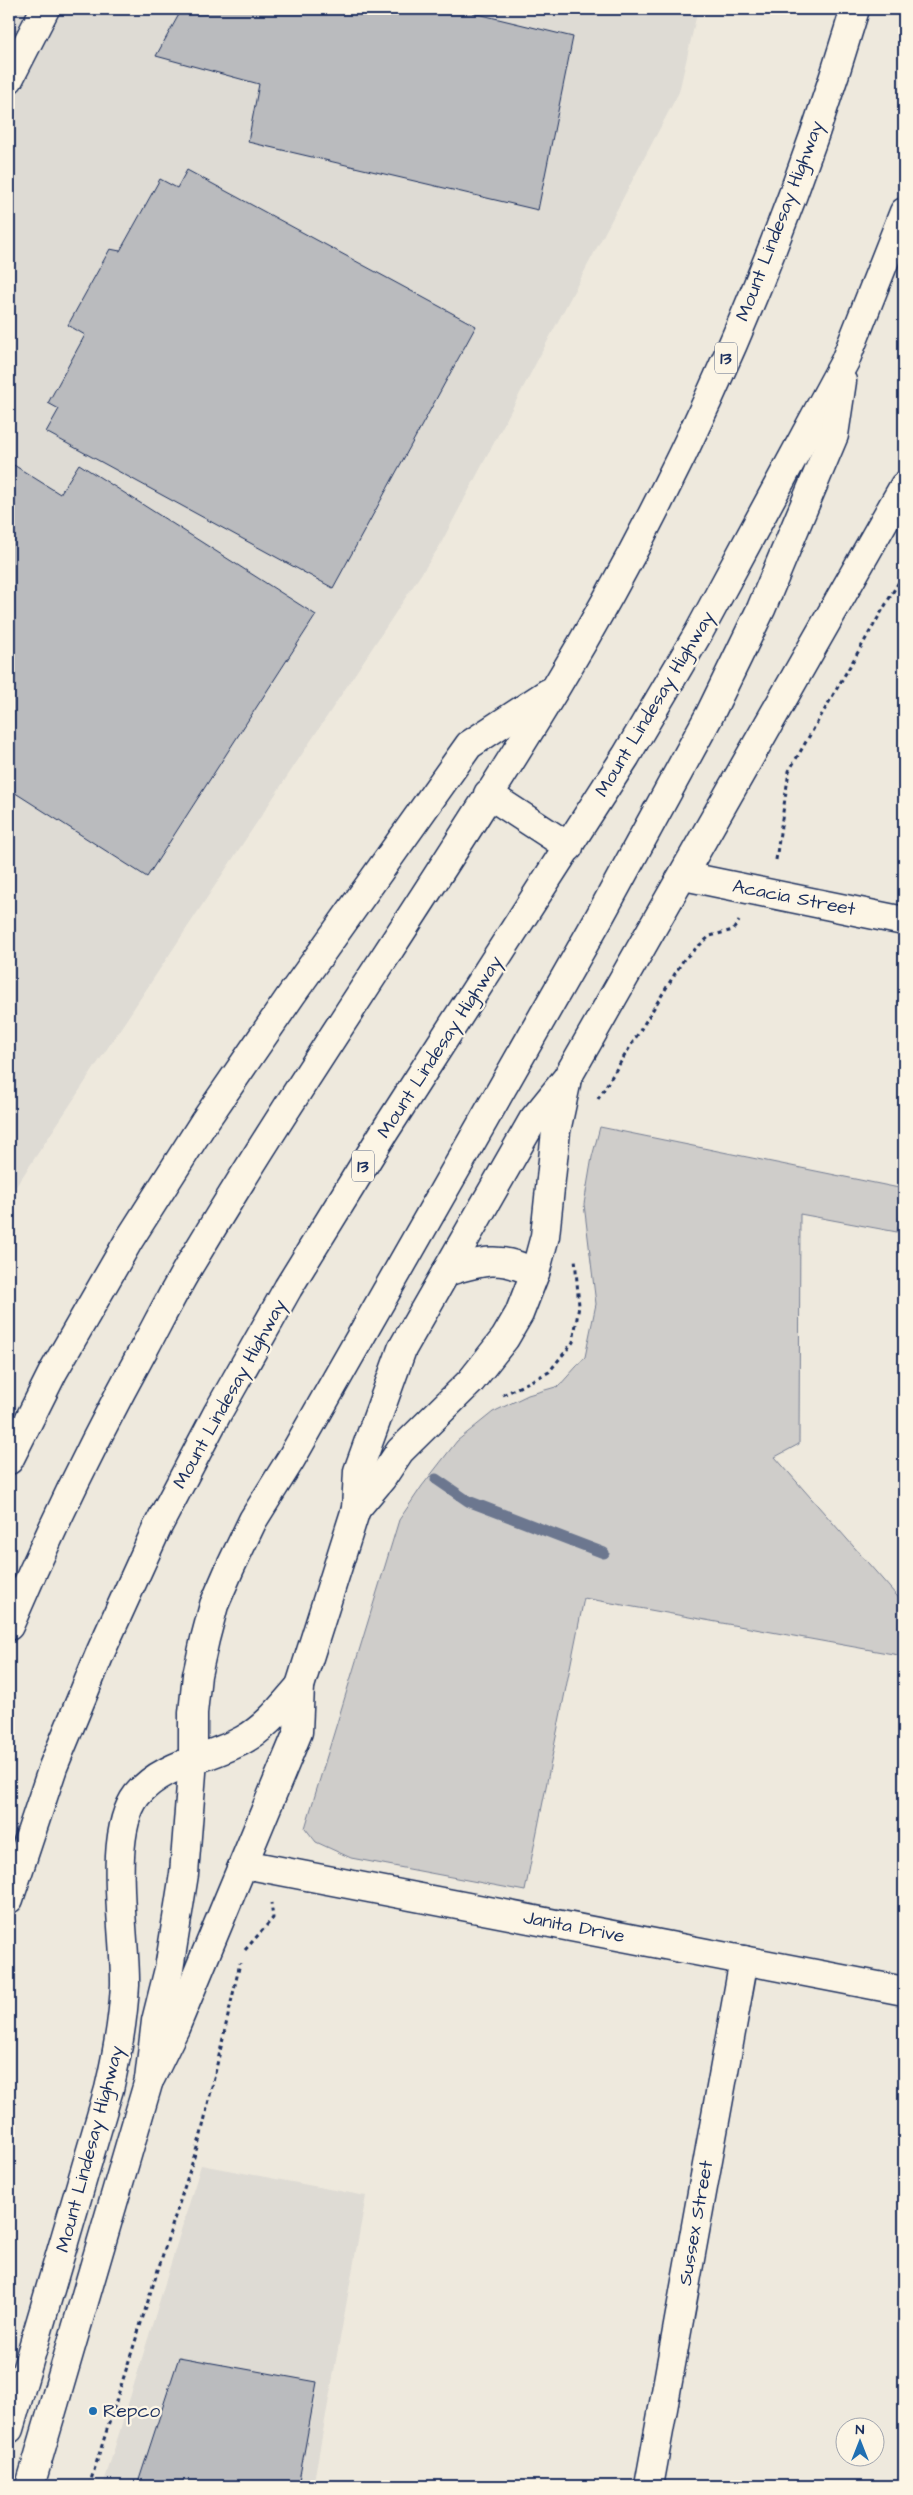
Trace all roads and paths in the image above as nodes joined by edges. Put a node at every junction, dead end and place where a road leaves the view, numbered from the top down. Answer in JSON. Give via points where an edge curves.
{"nodes":[{"id":1,"x":44,"y":9,"type":"edge"},
{"id":2,"x":855,"y":9,"type":"edge"},
{"id":3,"x":9,"y":79,"type":"edge"},
{"id":4,"x":904,"y":212,"type":"edge"},
{"id":5,"x":845,"y":361,"type":"junction"},
{"id":6,"x":904,"y":486,"type":"edge"},
{"id":7,"x":555,"y":688,"type":"junction"},
{"id":8,"x":488,"y":794,"type":"junction"},
{"id":9,"x":569,"y":846,"type":"junction"},
{"id":10,"x":684,"y":876,"type":"junction"},
{"id":11,"x":904,"y":922,"type":"edge"},
{"id":12,"x":567,"y":1078,"type":"junction"},
{"id":13,"x":446,"y":1272,"type":"junction"},
{"id":14,"x":535,"y":1273,"type":"junction"},
{"id":15,"x":9,"y":1460,"type":"edge"},
{"id":16,"x":356,"y":1509,"type":"junction"},
{"id":17,"x":9,"y":1626,"type":"edge"},
{"id":18,"x":300,"y":1686,"type":"junction"},
{"id":19,"x":193,"y":1760,"type":"junction"},
{"id":20,"x":244,"y":1864,"type":"junction"},
{"id":21,"x":9,"y":1899,"type":"edge"},
{"id":22,"x":271,"y":1905,"type":"dead end"},
{"id":23,"x":243,"y":1953,"type":"dead end"},
{"id":24,"x":744,"y":1960,"type":"junction"},
{"id":25,"x":240,"y":1962,"type":"dead end"},
{"id":26,"x":904,"y":1991,"type":"edge"},
{"id":27,"x":149,"y":2080,"type":"junction"},
{"id":28,"x":9,"y":2429,"type":"edge"},
{"id":29,"x":30,"y":2486,"type":"edge"},
{"id":30,"x":90,"y":2486,"type":"edge"},
{"id":31,"x":649,"y":2486,"type":"edge"}],
"edges":[{"from":1,"to":3,"type":"main road"},
{"from":2,"to":7,"type":"main road","name":"Mount Lindesay Highway","number":"13","via":[[808,156],[754,294],[695,428],[623,569]]},
{"from":4,"to":5,"type":"main road","name":"Mount Lindesay Highway","number":"13"},
{"from":5,"to":9,"type":"main road","name":"Mount Lindesay Highway","number":"13","via":[[699,632]]},
{"from":5,"to":19,"type":"main road","via":[[834,435],[761,609],[709,716],[600,916],[253,1520],[230,1568],[214,1605],[197,1675]]},
{"from":6,"to":10,"type":"main road","name":"Mount Lindesay Highway"},
{"from":7,"to":8,"type":"main road","name":"Mount Lindesay Highway","number":"13"},
{"from":7,"to":15,"type":"main road","via":[[469,745],[292,994],[204,1122],[129,1240],[53,1372]]},
{"from":8,"to":9,"type":"main road"},
{"from":8,"to":17,"type":"main road","name":"Mount Lindesay Highway","number":"13","via":[[192,1261],[120,1391],[42,1549]]},
{"from":9,"to":21,"type":"main road","name":"Mount Lindesay Highway","number":"13","via":[[383,1134],[288,1288],[218,1412],[157,1528],[101,1651],[53,1767]]},
{"from":10,"to":11,"type":"main road","name":"Acacia Street"},
{"from":10,"to":12,"type":"main road","name":"Mount Lindesay Highway"},
{"from":12,"to":13,"type":"main road","name":"Mount Lindesay Highway","via":[[534,1120]]},
{"from":12,"to":14,"type":"main road","name":"Mount Lindesay Highway","via":[[556,1131],[545,1236]]},
{"from":13,"to":14,"type":"main road","via":[[486,1261],[504,1261]]},
{"from":13,"to":16,"type":"main road","name":"Mount Lindesay Highway","via":[[402,1349],[358,1471]]},
{"from":14,"to":16,"type":"main road","name":"Mount Lindesay Highway","via":[[519,1314],[505,1338],[471,1381],[400,1451]]},
{"from":16,"to":18,"type":"main road","name":"Mount Lindesay Highway"},
{"from":18,"to":19,"type":"main road","name":"Mount Lindesay Highway","via":[[268,1723],[220,1751]]},
{"from":18,"to":20,"type":"main road","name":"Mount Lindesay Highway","via":[[298,1732]]},
{"from":19,"to":27,"type":"main road","via":[[181,1892],[169,1969],[156,2021]]},
{"from":19,"to":28,"type":"main road","name":"Mount Lindesay Highway","via":[[153,1780],[137,1796],[126,1815],[121,1836],[120,1867],[125,1985],[120,2037],[98,2126]]},
{"from":20,"to":24,"type":"main road","name":"Janita Drive"},
{"from":20,"to":27,"type":"main road","name":"Mount Lindesay Highway","via":[[175,2028]]},
{"from":22,"to":23,"type":"path","via":[[273,1918]]},
{"from":24,"to":26,"type":"main road","name":"Janita Drive"},
{"from":24,"to":31,"type":"main road","name":"Sussex Street"},
{"from":25,"to":30,"type":"path","via":[[201,2135]]},
{"from":27,"to":29,"type":"main road","name":"Mount Lindesay Highway"}]}
